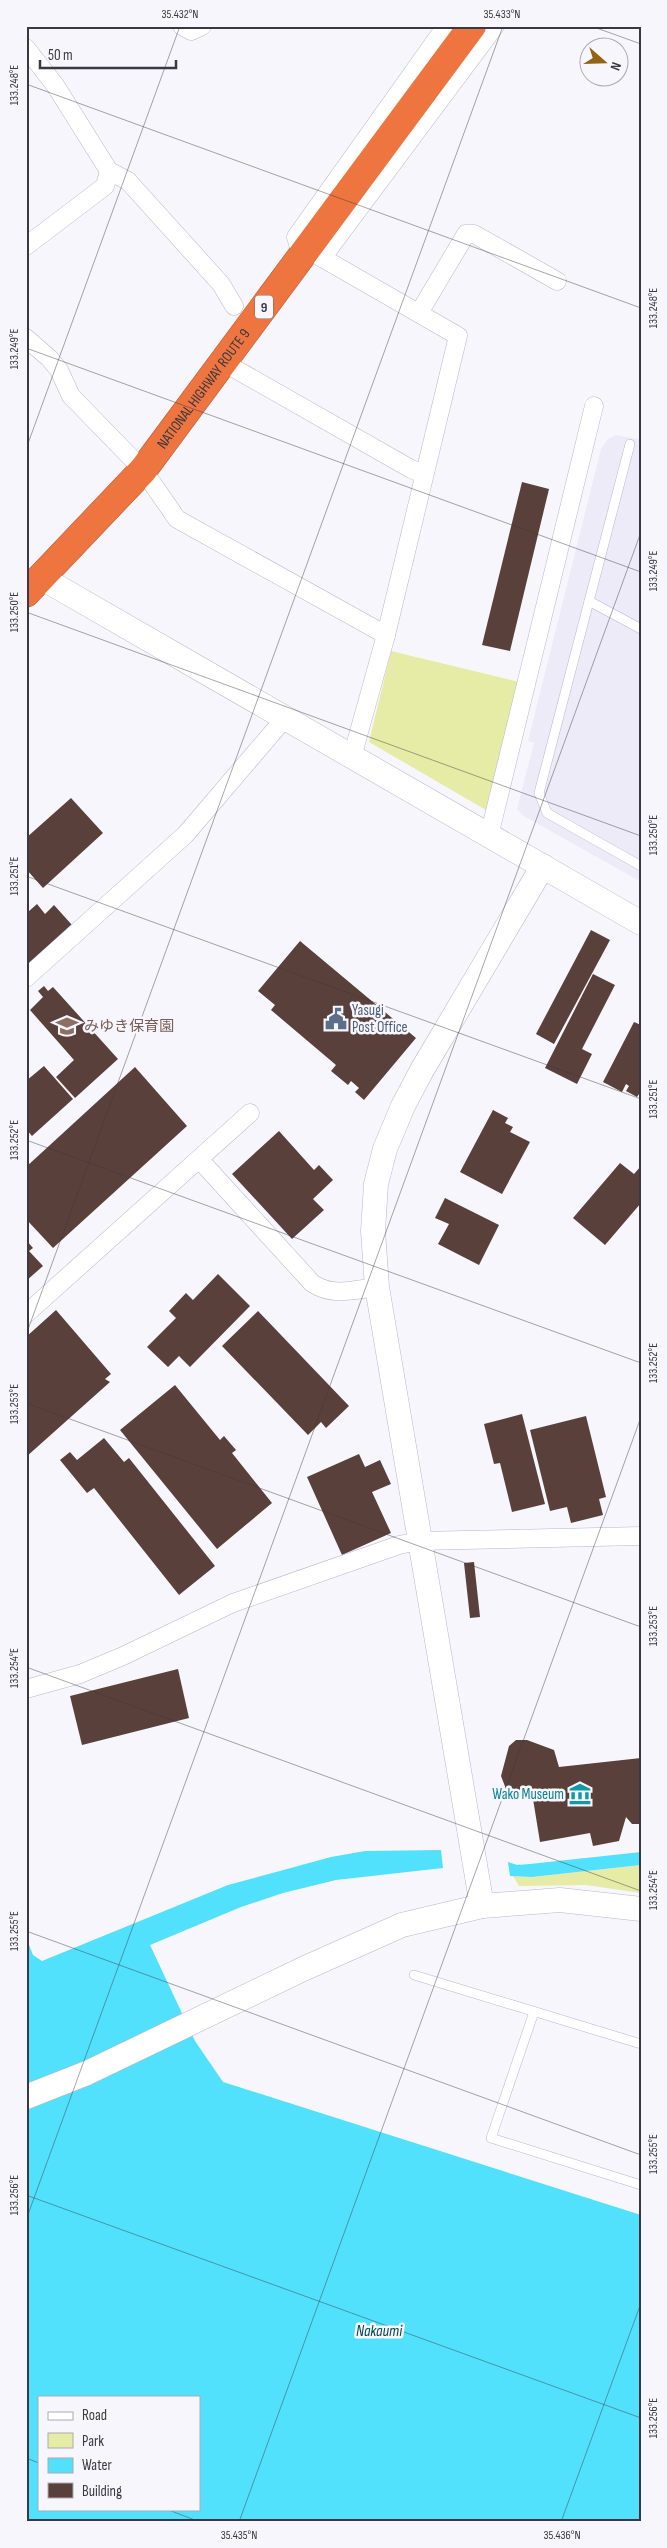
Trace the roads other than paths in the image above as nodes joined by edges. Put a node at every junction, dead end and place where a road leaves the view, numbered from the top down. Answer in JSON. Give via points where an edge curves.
{"nodes":[{"id":1,"x":182,"y":26,"type":"edge"},
{"id":2,"x":202,"y":26,"type":"edge"},
{"id":3,"x":446,"y":26,"type":"edge"},
{"id":4,"x":472,"y":26,"type":"edge"},
{"id":5,"x":495,"y":26,"type":"edge"},
{"id":6,"x":26,"y":48,"type":"edge"},
{"id":7,"x":109,"y":171,"type":"junction"},
{"id":8,"x":26,"y":246,"type":"edge"},
{"id":9,"x":315,"y":254,"type":"junction"},
{"id":10,"x":557,"y":281,"type":"dead end"},
{"id":11,"x":234,"y":306,"type":"dead end"},
{"id":12,"x":419,"y":313,"type":"junction"},
{"id":13,"x":26,"y":338,"type":"edge"},
{"id":14,"x":223,"y":362,"type":"junction"},
{"id":15,"x":594,"y":406,"type":"dead end"},
{"id":16,"x":630,"y":444,"type":"dead end"},
{"id":17,"x":143,"y":470,"type":"junction"},
{"id":18,"x":424,"y":474,"type":"junction"},
{"id":19,"x":34,"y":586,"type":"edge"},
{"id":20,"x":589,"y":601,"type":"junction"},
{"id":21,"x":641,"y":629,"type":"edge"},
{"id":22,"x":386,"y":635,"type":"junction"},
{"id":23,"x":284,"y":718,"type":"junction"},
{"id":24,"x":352,"y":757,"type":"junction"},
{"id":25,"x":488,"y":836,"type":"junction"},
{"id":26,"x":543,"y":866,"type":"junction"},
{"id":27,"x":641,"y":866,"type":"edge"},
{"id":28,"x":641,"y":923,"type":"edge"},
{"id":29,"x":26,"y":978,"type":"edge"},
{"id":30,"x":250,"y":1113,"type":"dead end"},
{"id":31,"x":199,"y":1159,"type":"junction"},
{"id":32,"x":377,"y":1287,"type":"junction"},
{"id":33,"x":26,"y":1314,"type":"edge"},
{"id":34,"x":641,"y":1536,"type":"edge"},
{"id":35,"x":420,"y":1542,"type":"junction"},
{"id":36,"x":26,"y":1689,"type":"edge"},
{"id":37,"x":482,"y":1906,"type":"junction"},
{"id":38,"x":641,"y":1909,"type":"edge"},
{"id":39,"x":414,"y":1975,"type":"dead end"},
{"id":40,"x":534,"y":2012,"type":"junction"},
{"id":41,"x":641,"y":2044,"type":"edge"},
{"id":42,"x":26,"y":2097,"type":"edge"},
{"id":43,"x":641,"y":2185,"type":"edge"}],
"edges":[{"from":1,"to":2,"type":"street","via":[[191,31]]},
{"from":3,"to":9,"type":"street","via":[[298,232],[296,241]]},
{"from":4,"to":9,"type":"highway","name":"NATIONAL HIGHWAY ROUTE 9","number":"9"},
{"from":5,"to":9,"type":"street"},
{"from":6,"to":7,"type":"street","via":[[55,85]]},
{"from":7,"to":8,"type":"street","via":[[105,186]]},
{"from":7,"to":11,"type":"street","via":[[128,181],[221,284]]},
{"from":9,"to":12,"type":"street"},
{"from":9,"to":14,"type":"highway","name":"NATIONAL HIGHWAY ROUTE 9","number":"9"},
{"from":10,"to":12,"type":"street","via":[[474,234],[466,234]]},
{"from":12,"to":18,"type":"street","via":[[458,336]]},
{"from":13,"to":17,"type":"street","via":[[59,370],[71,396]]},
{"from":14,"to":17,"type":"highway","name":"NATIONAL HIGHWAY ROUTE 9","number":"9"},
{"from":14,"to":18,"type":"street"},
{"from":15,"to":25,"type":"street"},
{"from":16,"to":20,"type":"lane"},
{"from":17,"to":19,"type":"highway","name":"NATIONAL HIGHWAY ROUTE 9","number":"9"},
{"from":17,"to":22,"type":"street","via":[[177,519]]},
{"from":18,"to":22,"type":"street"},
{"from":19,"to":23,"type":"street"},
{"from":20,"to":21,"type":"lane"},
{"from":20,"to":27,"type":"lane","via":[[539,793],[547,813]]},
{"from":22,"to":24,"type":"street"},
{"from":23,"to":24,"type":"street"},
{"from":23,"to":29,"type":"street","via":[[185,835]]},
{"from":24,"to":25,"type":"street"},
{"from":25,"to":26,"type":"street"},
{"from":26,"to":28,"type":"street"},
{"from":26,"to":32,"type":"street","via":[[402,1106],[376,1184],[373,1231]]},
{"from":30,"to":31,"type":"street"},
{"from":31,"to":32,"type":"street","via":[[312,1283],[334,1292]]},
{"from":31,"to":33,"type":"street"},
{"from":32,"to":35,"type":"street"},
{"from":34,"to":35,"type":"street"},
{"from":35,"to":36,"type":"street","via":[[382,1551],[233,1603],[80,1674]]},
{"from":35,"to":37,"type":"street"},
{"from":37,"to":38,"type":"street","via":[[560,1900]]},
{"from":37,"to":42,"type":"street","via":[[402,1925],[87,2072]]},
{"from":39,"to":40,"type":"lane"},
{"from":40,"to":41,"type":"lane"},
{"from":40,"to":43,"type":"lane","via":[[491,2138]]}]}
